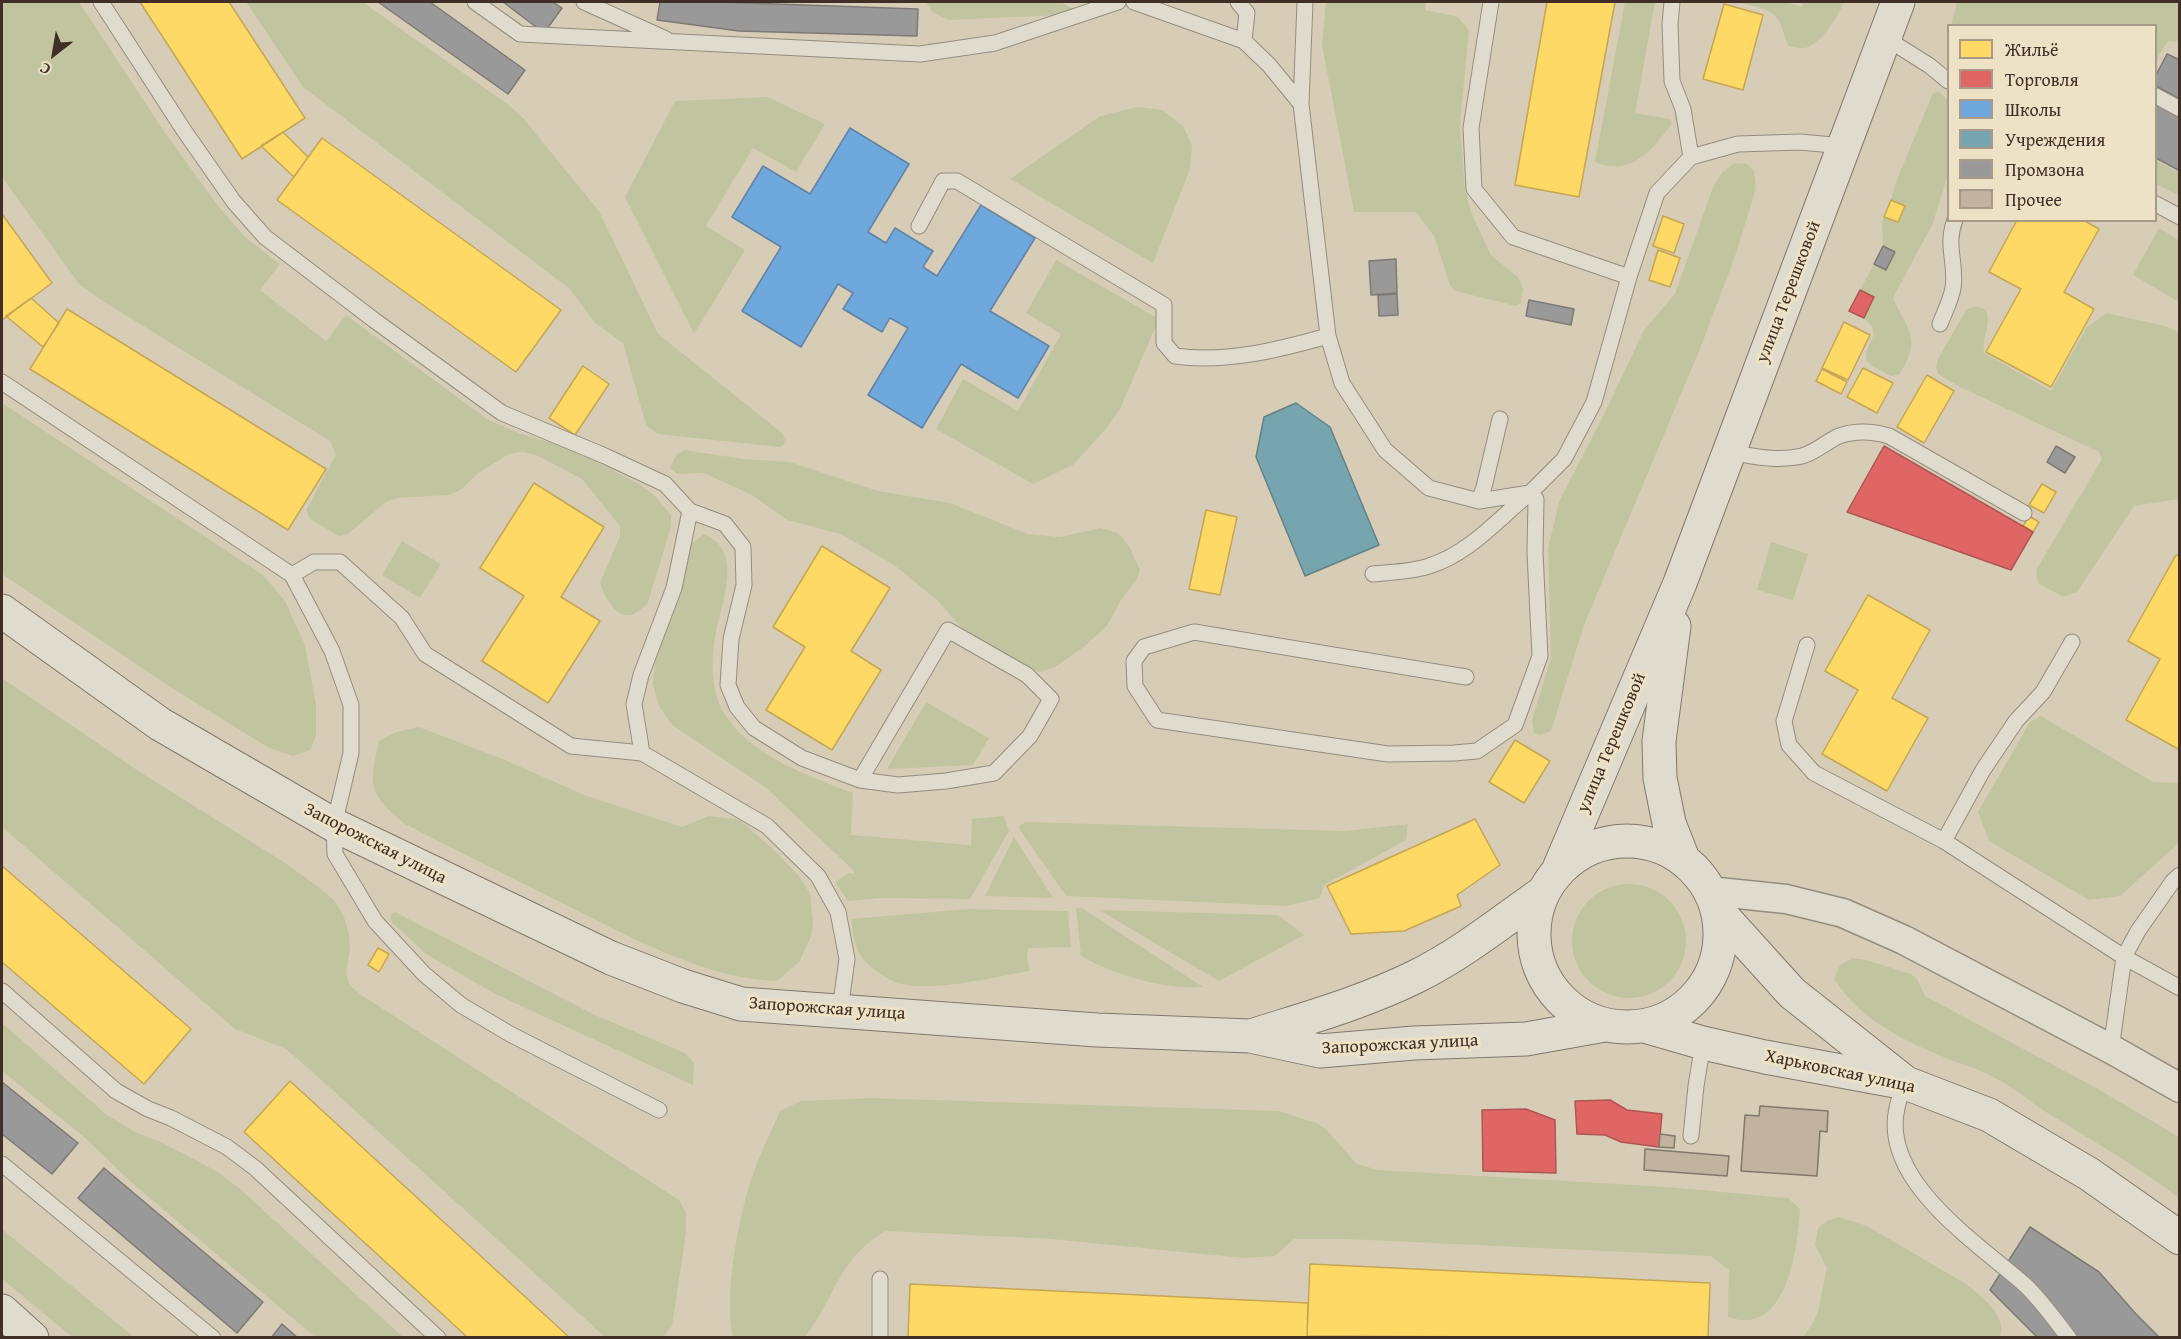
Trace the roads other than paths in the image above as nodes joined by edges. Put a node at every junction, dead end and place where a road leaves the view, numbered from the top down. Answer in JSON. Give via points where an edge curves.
{"nodes":[{"id":1,"x":101,"y":2,"type":"edge"},
{"id":2,"x":475,"y":2,"type":"edge"},
{"id":3,"x":584,"y":2,"type":"edge"},
{"id":4,"x":1118,"y":2,"type":"edge"},
{"id":5,"x":1134,"y":2,"type":"edge"},
{"id":6,"x":1238,"y":2,"type":"edge"},
{"id":7,"x":1305,"y":2,"type":"edge"},
{"id":8,"x":1491,"y":2,"type":"edge"},
{"id":9,"x":1672,"y":2,"type":"edge"},
{"id":10,"x":1898,"y":2,"type":"edge"},
{"id":11,"x":1884,"y":37,"type":"junction"},
{"id":12,"x":1244,"y":41,"type":"junction"},
{"id":13,"x":674,"y":42,"type":"junction"},
{"id":14,"x":1947,"y":80,"type":"edge"},
{"id":15,"x":2157,"y":97,"type":"edge"},
{"id":16,"x":1301,"y":104,"type":"junction"},
{"id":17,"x":2180,"y":109,"type":"edge"},
{"id":18,"x":1844,"y":146,"type":"junction"},
{"id":19,"x":1691,"y":157,"type":"junction"},
{"id":20,"x":2157,"y":205,"type":"edge"},
{"id":21,"x":2180,"y":217,"type":"edge"},
{"id":22,"x":1955,"y":222,"type":"edge"},
{"id":23,"x":919,"y":226,"type":"dead end"},
{"id":24,"x":1629,"y":277,"type":"junction"},
{"id":25,"x":1940,"y":324,"type":"dead end"},
{"id":26,"x":1328,"y":336,"type":"junction"},
{"id":27,"x":2,"y":382,"type":"edge"},
{"id":28,"x":1500,"y":418,"type":"dead end"},
{"id":29,"x":1729,"y":452,"type":"junction"},
{"id":30,"x":1530,"y":493,"type":"junction"},
{"id":31,"x":1479,"y":501,"type":"junction"},
{"id":32,"x":690,"y":511,"type":"junction"},
{"id":33,"x":2024,"y":513,"type":"dead end"},
{"id":34,"x":292,"y":574,"type":"junction"},
{"id":35,"x":1373,"y":574,"type":"dead end"},
{"id":36,"x":1680,"y":583,"type":"junction"},
{"id":37,"x":2,"y":611,"type":"edge"},
{"id":38,"x":2072,"y":642,"type":"dead end"},
{"id":39,"x":1807,"y":645,"type":"dead end"},
{"id":40,"x":1466,"y":677,"type":"dead end"},
{"id":41,"x":642,"y":753,"type":"junction"},
{"id":42,"x":860,"y":780,"type":"junction"},
{"id":43,"x":334,"y":825,"type":"junction"},
{"id":44,"x":1944,"y":841,"type":"junction"},
{"id":45,"x":1683,"y":859,"type":"junction"},
{"id":46,"x":2180,"y":875,"type":"edge"},
{"id":47,"x":1549,"y":882,"type":"junction"},
{"id":48,"x":1713,"y":901,"type":"junction"},
{"id":49,"x":2124,"y":957,"type":"junction"},
{"id":50,"x":2180,"y":988,"type":"edge"},
{"id":51,"x":2,"y":991,"type":"edge"},
{"id":52,"x":840,"y":1010,"type":"junction"},
{"id":53,"x":1605,"y":1025,"type":"junction"},
{"id":54,"x":1644,"y":1026,"type":"junction"},
{"id":55,"x":1250,"y":1036,"type":"junction"},
{"id":56,"x":1703,"y":1043,"type":"junction"},
{"id":57,"x":2111,"y":1049,"type":"junction"},
{"id":58,"x":1906,"y":1083,"type":"junction"},
{"id":59,"x":2180,"y":1088,"type":"edge"},
{"id":60,"x":659,"y":1110,"type":"dead end"},
{"id":61,"x":1691,"y":1136,"type":"dead end"},
{"id":62,"x":2,"y":1164,"type":"edge"},
{"id":63,"x":2180,"y":1238,"type":"edge"},
{"id":64,"x":880,"y":1279,"type":"dead end"},
{"id":65,"x":2,"y":1311,"type":"edge"},
{"id":66,"x":33,"y":1338,"type":"edge"},
{"id":67,"x":213,"y":1338,"type":"edge"},
{"id":68,"x":438,"y":1338,"type":"edge"},
{"id":69,"x":880,"y":1338,"type":"edge"},
{"id":70,"x":2069,"y":1338,"type":"edge"}],
"edges":[{"from":1,"to":32,"type":"lane","via":[[189,138],[234,202],[265,237],[502,413],[665,484]]},
{"from":2,"to":13,"type":"lane","via":[[520,34]]},
{"from":3,"to":13,"type":"lane"},
{"from":4,"to":13,"type":"lane","via":[[995,43],[920,54]]},
{"from":5,"to":12,"type":"lane"},
{"from":6,"to":12,"type":"lane","via":[[1247,13]]},
{"from":7,"to":16,"type":"lane"},
{"from":8,"to":24,"type":"lane","via":[[1471,128],[1474,189],[1513,237]]},
{"from":9,"to":19,"type":"lane","via":[[1672,81],[1683,109]]},
{"from":10,"to":11,"type":"main road","name":"улица Терешковой"},
{"from":11,"to":14,"type":"lane"},
{"from":11,"to":18,"type":"main road","name":"улица Терешковой"},
{"from":12,"to":16,"type":"lane","via":[[1269,64]]},
{"from":15,"to":17,"type":"lane"},
{"from":16,"to":26,"type":"lane"},
{"from":18,"to":19,"type":"lane","via":[[1800,142],[1738,144]]},
{"from":18,"to":29,"type":"main road","name":"улица Терешковой"},
{"from":19,"to":24,"type":"lane","via":[[1657,193]]},
{"from":20,"to":21,"type":"lane"},
{"from":22,"to":25,"type":"lane","via":[[1950,250],[1953,288]]},
{"from":23,"to":26,"type":"lane","via":[[943,182],[957,181],[1164,305],[1164,343],[1175,356],[1197,359],[1272,352]]},
{"from":24,"to":30,"type":"lane","via":[[1594,402],[1564,459]]},
{"from":26,"to":31,"type":"lane","via":[[1342,383],[1385,450],[1430,488]]},
{"from":27,"to":34,"type":"lane"},
{"from":28,"to":31,"type":"lane"},
{"from":29,"to":33,"type":"lane","via":[[1775,460],[1792,458],[1839,436],[1874,432],[1889,436]]},
{"from":29,"to":36,"type":"main road","name":"улица Терешковой"},
{"from":30,"to":31,"type":"lane"},
{"from":30,"to":35,"type":"lane","via":[[1485,533],[1438,562]]},
{"from":30,"to":40,"type":"lane","via":[[1536,500],[1540,656],[1515,725],[1477,751],[1388,754],[1157,720],[1135,686],[1134,661],[1144,646],[1194,632]]},
{"from":32,"to":41,"type":"lane","via":[[674,588],[634,704]]},
{"from":32,"to":42,"type":"lane","via":[[725,524],[743,547],[744,585],[731,639],[728,685],[737,707],[754,728],[802,758]]},
{"from":34,"to":41,"type":"lane","via":[[314,562],[340,562],[402,618],[425,654],[571,746]]},
{"from":34,"to":43,"type":"lane","via":[[332,651],[351,705],[351,753]]},
{"from":36,"to":45,"type":"main road","name":"улица Терешковой","via":[[1659,741],[1660,778],[1669,823]]},
{"from":36,"to":47,"type":"main road","name":"улица Терешковой"},
{"from":37,"to":43,"type":"main road","name":"Запорожская улица","via":[[160,724]]},
{"from":38,"to":44,"type":"lane","via":[[2043,692],[2016,721],[1983,770]]},
{"from":39,"to":44,"type":"lane","via":[[1784,721],[1790,745],[1815,774]]},
{"from":41,"to":52,"type":"lane","via":[[767,826],[818,876],[838,912],[847,958]]},
{"from":42,"to":42,"type":"lane","via":[[948,630],[1027,675],[1051,699],[1030,736],[994,773],[898,785]]},
{"from":43,"to":52,"type":"main road","name":"Запорожская улица","via":[[611,958],[683,986],[741,1004]]},
{"from":43,"to":60,"type":"lane","via":[[335,854],[375,921],[424,974],[461,1005],[510,1034]]},
{"from":44,"to":49,"type":"lane"},
{"from":45,"to":47,"type":"main road","via":[[1646,842],[1609,842],[1578,854]]},
{"from":45,"to":48,"type":"main road"},
{"from":46,"to":49,"type":"lane","via":[[2138,931]]},
{"from":47,"to":53,"type":"main road","via":[[1534,926],[1534,942],[1544,974],[1563,1000]]},
{"from":47,"to":55,"type":"main road","via":[[1464,948],[1416,976],[1363,1001]]},
{"from":48,"to":54,"type":"main road","via":[[1721,934],[1719,957],[1703,987],[1687,1006],[1657,1024]]},
{"from":48,"to":57,"type":"street","via":[[1786,899],[1843,913],[1904,940]]},
{"from":48,"to":58,"type":"main road","via":[[1792,993]]},
{"from":49,"to":50,"type":"lane"},
{"from":49,"to":57,"type":"lane"},
{"from":51,"to":68,"type":"lane","via":[[116,1091],[227,1147],[255,1168]]},
{"from":52,"to":55,"type":"main road","name":"Запорожская улица","via":[[1097,1030]]},
{"from":53,"to":54,"type":"main road"},
{"from":53,"to":55,"type":"main road","name":"Запорожская улица","via":[[1526,1039],[1414,1042],[1320,1052]]},
{"from":54,"to":56,"type":"main road","name":"Харьковская улица"},
{"from":56,"to":58,"type":"main road","name":"Харьковская улица"},
{"from":56,"to":61,"type":"lane"},
{"from":57,"to":59,"type":"street"},
{"from":58,"to":63,"type":"main road","name":"Харьковская улица","via":[[1989,1115],[2032,1139]]},
{"from":58,"to":70,"type":"lane","via":[[1896,1108],[1896,1136],[1915,1184],[1945,1217],[2027,1287]]},
{"from":62,"to":67,"type":"lane"},
{"from":64,"to":69,"type":"lane"},
{"from":65,"to":66,"type":"main road"}]}
